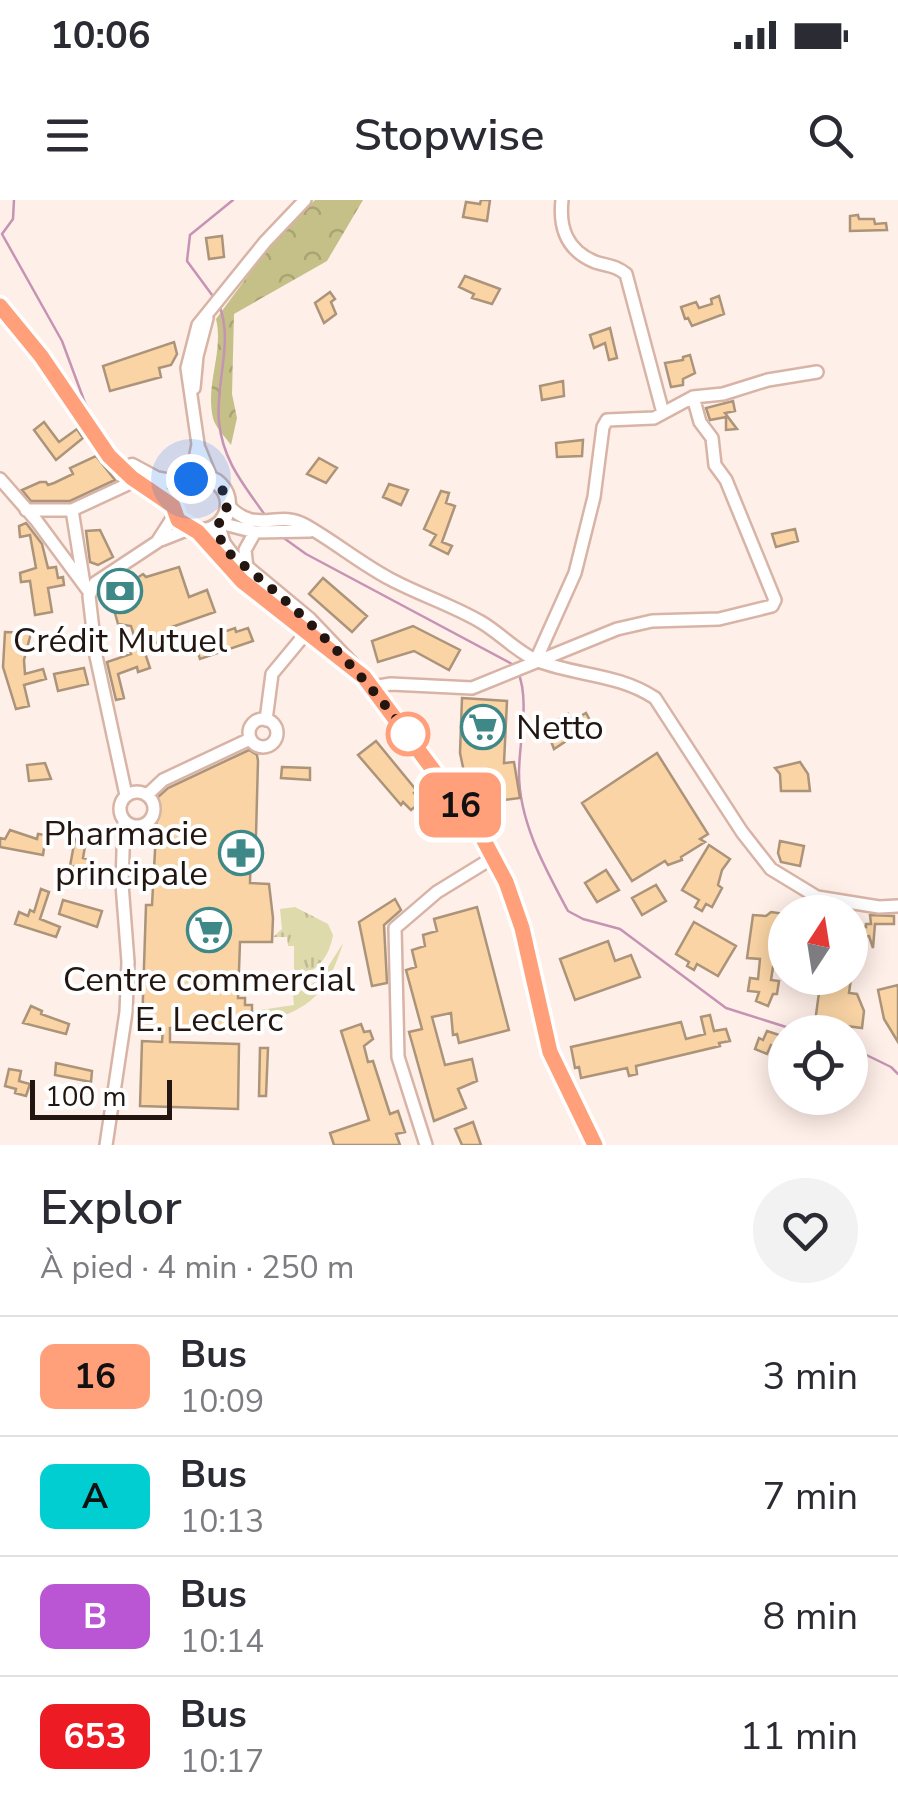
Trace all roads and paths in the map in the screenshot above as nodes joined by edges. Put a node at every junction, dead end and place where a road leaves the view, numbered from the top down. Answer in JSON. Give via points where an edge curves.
{"nodes":[{"id":1,"x":305,"y":200,"type":"edge"},
{"id":2,"x":562,"y":200,"type":"edge"},
{"id":3,"x":0,"y":306,"type":"edge"},
{"id":4,"x":816,"y":372,"type":"dead end"},
{"id":5,"x":693,"y":397,"type":"junction"},
{"id":6,"x":663,"y":412,"type":"junction"},
{"id":7,"x":87,"y":425,"type":"junction"},
{"id":8,"x":198,"y":444,"type":"junction"},
{"id":9,"x":132,"y":478,"type":"junction"},
{"id":10,"x":0,"y":479,"type":"edge"},
{"id":11,"x":212,"y":480,"type":"junction"},
{"id":12,"x":187,"y":482,"type":"junction"},
{"id":13,"x":228,"y":504,"type":"junction"},
{"id":14,"x":26,"y":510,"type":"junction"},
{"id":15,"x":72,"y":510,"type":"junction"},
{"id":16,"x":174,"y":510,"type":"junction"},
{"id":17,"x":219,"y":525,"type":"junction"},
{"id":18,"x":260,"y":528,"type":"junction"},
{"id":19,"x":194,"y":530,"type":"junction"},
{"id":20,"x":157,"y":542,"type":"junction"},
{"id":21,"x":77,"y":568,"type":"junction"},
{"id":22,"x":247,"y":568,"type":"junction"},
{"id":23,"x":106,"y":574,"type":"junction"},
{"id":24,"x":268,"y":587,"type":"junction"},
{"id":25,"x":87,"y":590,"type":"junction"},
{"id":26,"x":306,"y":633,"type":"junction"},
{"id":27,"x":536,"y":660,"type":"junction"},
{"id":28,"x":354,"y":668,"type":"junction"},
{"id":29,"x":372,"y":686,"type":"junction"},
{"id":30,"x":266,"y":720,"type":"junction"},
{"id":31,"x":250,"y":739,"type":"junction"},
{"id":32,"x":126,"y":795,"type":"junction"},
{"id":33,"x":147,"y":795,"type":"junction"},
{"id":34,"x":129,"y":823,"type":"junction"},
{"id":35,"x":494,"y":856,"type":"junction"},
{"id":36,"x":898,"y":906,"type":"edge"},
{"id":37,"x":106,"y":1145,"type":"edge"},
{"id":38,"x":426,"y":1145,"type":"edge"},
{"id":39,"x":595,"y":1145,"type":"edge"}],
"edges":[{"from":1,"to":8,"type":"street","via":[[198,325],[187,377]]},
{"from":2,"to":6,"type":"street","via":[[564,235],[585,256],[626,274]]},
{"from":3,"to":7,"type":"main road"},
{"from":4,"to":5,"type":"street"},
{"from":5,"to":6,"type":"street"},
{"from":5,"to":27,"type":"street","via":[[712,438],[715,466],[776,600],[718,619],[617,629]]},
{"from":6,"to":27,"type":"street","via":[[612,419],[603,428],[575,573]]},
{"from":7,"to":9,"type":"main road"},
{"from":7,"to":12,"type":"main road","via":[[140,472]]},
{"from":8,"to":11,"type":"street"},
{"from":8,"to":12,"type":"street"},
{"from":9,"to":15,"type":"street"},
{"from":9,"to":16,"type":"main road"},
{"from":10,"to":14,"type":"street"},
{"from":11,"to":12,"type":"main road"},
{"from":11,"to":13,"type":"main road"},
{"from":12,"to":16,"type":"main road","via":[[175,494]]},
{"from":13,"to":17,"type":"main road"},
{"from":13,"to":18,"type":"street"},
{"from":14,"to":15,"type":"street"},
{"from":14,"to":21,"type":"street"},
{"from":15,"to":21,"type":"street"},
{"from":16,"to":19,"type":"main road"},
{"from":16,"to":20,"type":"street"},
{"from":17,"to":18,"type":"street"},
{"from":17,"to":19,"type":"main road"},
{"from":17,"to":22,"type":"main road","via":[[222,544]]},
{"from":18,"to":22,"type":"street","via":[[245,550]]},
{"from":18,"to":27,"type":"street","via":[[304,524]]},
{"from":19,"to":20,"type":"street"},
{"from":19,"to":26,"type":"main road","via":[[231,571]]},
{"from":20,"to":23,"type":"street"},
{"from":21,"to":23,"type":"street"},
{"from":21,"to":25,"type":"street"},
{"from":22,"to":24,"type":"main road"},
{"from":23,"to":25,"type":"street"},
{"from":24,"to":26,"type":"street"},
{"from":24,"to":28,"type":"main road"},
{"from":25,"to":32,"type":"street"},
{"from":26,"to":28,"type":"main road"},
{"from":26,"to":30,"type":"street","via":[[272,674]]},
{"from":27,"to":29,"type":"street","via":[[472,688]]},
{"from":27,"to":36,"type":"street","via":[[634,684],[655,698],[771,869],[817,896]]},
{"from":28,"to":29,"type":"main road"},
{"from":29,"to":35,"type":"main road"},
{"from":30,"to":31,"type":"street","via":[[251,725]]},
{"from":30,"to":31,"type":"street","via":[[276,731],[272,743],[260,746]]},
{"from":31,"to":33,"type":"street","via":[[163,780]]},
{"from":32,"to":33,"type":"street"},
{"from":32,"to":34,"type":"street","via":[[120,805]]},
{"from":33,"to":34,"type":"street","via":[[152,815],[146,823]]},
{"from":34,"to":37,"type":"street","via":[[122,865],[126,1012]]},
{"from":35,"to":38,"type":"street","via":[[394,928],[398,1057]]},
{"from":35,"to":39,"type":"main road","via":[[522,928],[550,1052]]}]}
